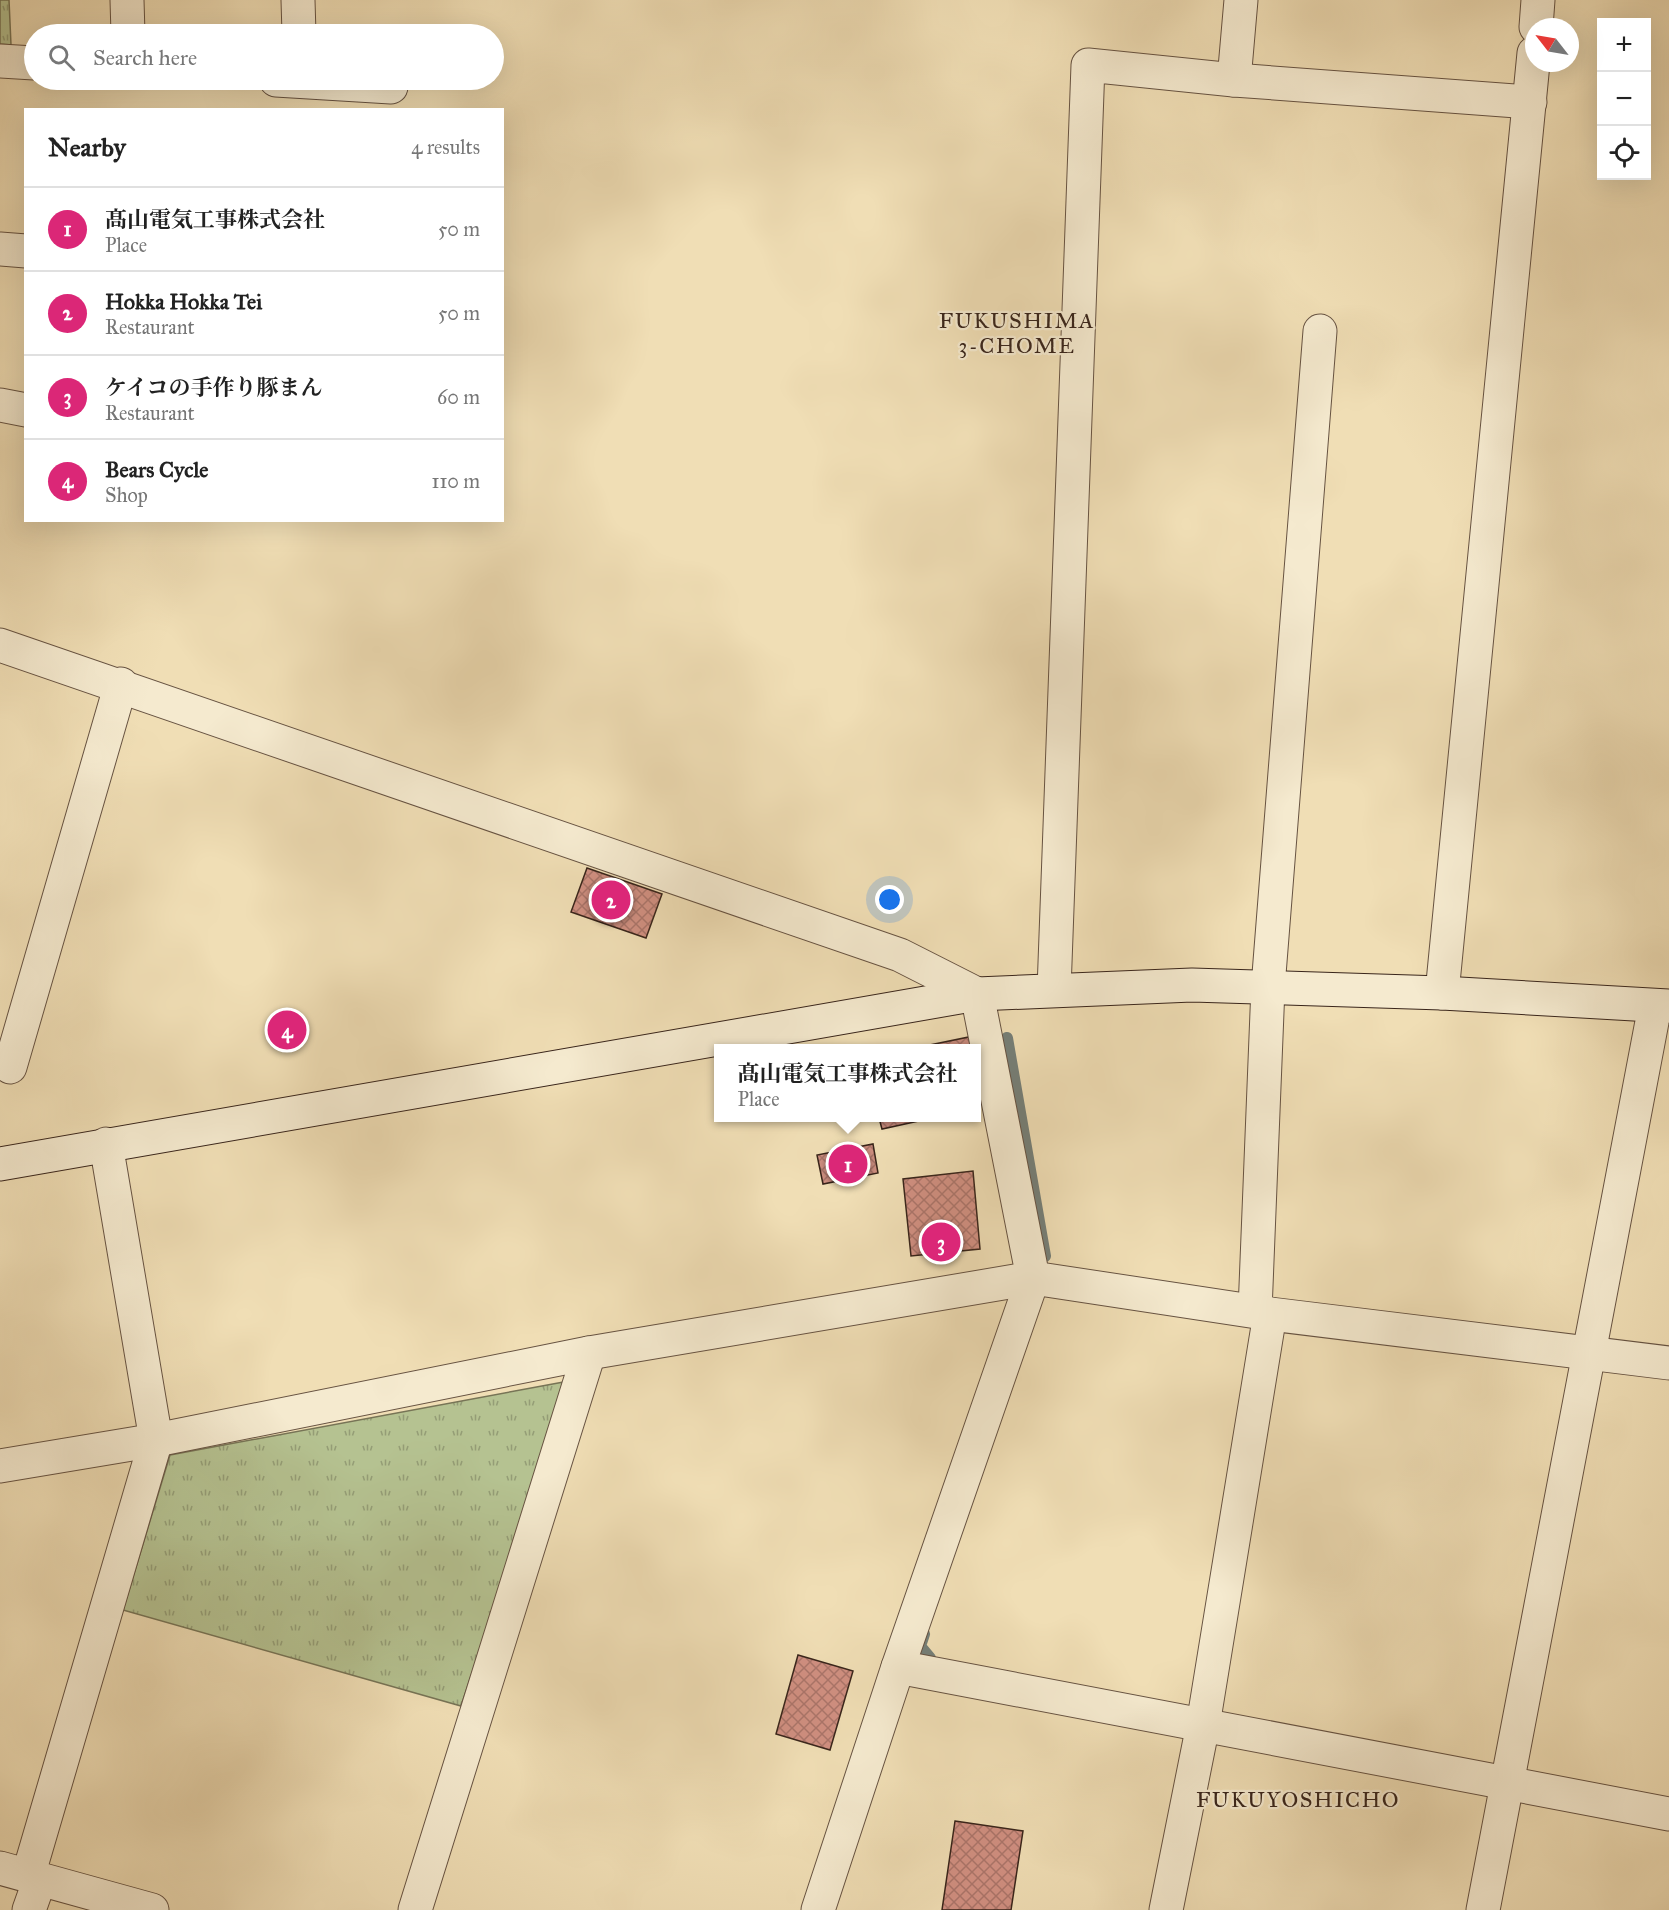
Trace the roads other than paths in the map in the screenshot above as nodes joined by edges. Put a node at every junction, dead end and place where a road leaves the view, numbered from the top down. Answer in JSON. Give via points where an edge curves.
{"nodes":[{"id":1,"x":127,"y":0,"type":"edge"},
{"id":2,"x":298,"y":0,"type":"edge"},
{"id":3,"x":1240,"y":0,"type":"edge"},
{"id":4,"x":1538,"y":0,"type":"edge"},
{"id":5,"x":1537,"y":18,"type":"edge"},
{"id":6,"x":128,"y":24,"type":"edge"},
{"id":7,"x":299,"y":24,"type":"edge"},
{"id":8,"x":0,"y":61,"type":"edge"},
{"id":9,"x":24,"y":62,"type":"edge"},
{"id":10,"x":1532,"y":72,"type":"edge"},
{"id":11,"x":1234,"y":80,"type":"junction"},
{"id":12,"x":1530,"y":102,"type":"junction"},
{"id":13,"x":0,"y":249,"type":"edge"},
{"id":14,"x":24,"y":252,"type":"edge"},
{"id":15,"x":1320,"y":331,"type":"dead end"},
{"id":16,"x":0,"y":405,"type":"edge"},
{"id":17,"x":24,"y":410,"type":"edge"},
{"id":18,"x":0,"y":645,"type":"edge"},
{"id":19,"x":121,"y":684,"type":"junction"},
{"id":20,"x":1268,"y":987,"type":"junction"},
{"id":21,"x":1054,"y":990,"type":"junction"},
{"id":22,"x":1442,"y":993,"type":"junction"},
{"id":23,"x":977,"y":994,"type":"junction"},
{"id":24,"x":1662,"y":1006,"type":"edge"},
{"id":25,"x":10,"y":1066,"type":"dead end"},
{"id":26,"x":106,"y":1144,"type":"junction"},
{"id":27,"x":0,"y":1164,"type":"edge"},
{"id":28,"x":1033,"y":1278,"type":"junction"},
{"id":29,"x":1262,"y":1312,"type":"junction"},
{"id":30,"x":1589,"y":1352,"type":"junction"},
{"id":31,"x":589,"y":1353,"type":"junction"},
{"id":32,"x":1669,"y":1363,"type":"edge"},
{"id":33,"x":156,"y":1440,"type":"junction"},
{"id":34,"x":0,"y":1466,"type":"edge"},
{"id":35,"x":898,"y":1667,"type":"junction"},
{"id":36,"x":1203,"y":1725,"type":"junction"},
{"id":37,"x":1508,"y":1782,"type":"junction"},
{"id":38,"x":1669,"y":1814,"type":"edge"},
{"id":39,"x":22,"y":1875,"type":"edge"},
{"id":40,"x":29,"y":1910,"type":"edge"},
{"id":41,"x":152,"y":1910,"type":"edge"},
{"id":42,"x":416,"y":1910,"type":"edge"},
{"id":43,"x":818,"y":1910,"type":"edge"},
{"id":44,"x":1166,"y":1910,"type":"edge"},
{"id":45,"x":1483,"y":1910,"type":"edge"}],
"edges":[{"from":1,"to":6,"type":"street"},
{"from":2,"to":7,"type":"street"},
{"from":3,"to":11,"type":"street"},
{"from":4,"to":5,"type":"street"},
{"from":8,"to":9,"type":"street"},
{"from":10,"to":12,"type":"street"},
{"from":11,"to":12,"type":"street"},
{"from":11,"to":21,"type":"street","via":[[1088,65]]},
{"from":12,"to":22,"type":"street"},
{"from":13,"to":14,"type":"street"},
{"from":15,"to":20,"type":"street"},
{"from":16,"to":17,"type":"street"},
{"from":18,"to":19,"type":"street"},
{"from":19,"to":23,"type":"street","via":[[900,955]]},
{"from":19,"to":25,"type":"street"},
{"from":20,"to":21,"type":"street","via":[[1192,985]]},
{"from":20,"to":22,"type":"street"},
{"from":20,"to":29,"type":"street"},
{"from":21,"to":23,"type":"street"},
{"from":22,"to":24,"type":"street"},
{"from":23,"to":26,"type":"street"},
{"from":23,"to":28,"type":"street"},
{"from":24,"to":30,"type":"street"},
{"from":26,"to":27,"type":"street"},
{"from":26,"to":33,"type":"street"},
{"from":28,"to":29,"type":"street"},
{"from":28,"to":31,"type":"street"},
{"from":28,"to":35,"type":"street"},
{"from":29,"to":30,"type":"street"},
{"from":29,"to":36,"type":"street"},
{"from":30,"to":32,"type":"street"},
{"from":30,"to":37,"type":"street"},
{"from":31,"to":33,"type":"street"},
{"from":31,"to":42,"type":"street"},
{"from":33,"to":34,"type":"street"},
{"from":33,"to":39,"type":"street"},
{"from":35,"to":36,"type":"street"},
{"from":35,"to":43,"type":"street"},
{"from":36,"to":37,"type":"street"},
{"from":36,"to":44,"type":"street"},
{"from":37,"to":38,"type":"street"},
{"from":37,"to":45,"type":"street"},
{"from":39,"to":40,"type":"street"},
{"from":39,"to":41,"type":"street"}]}
